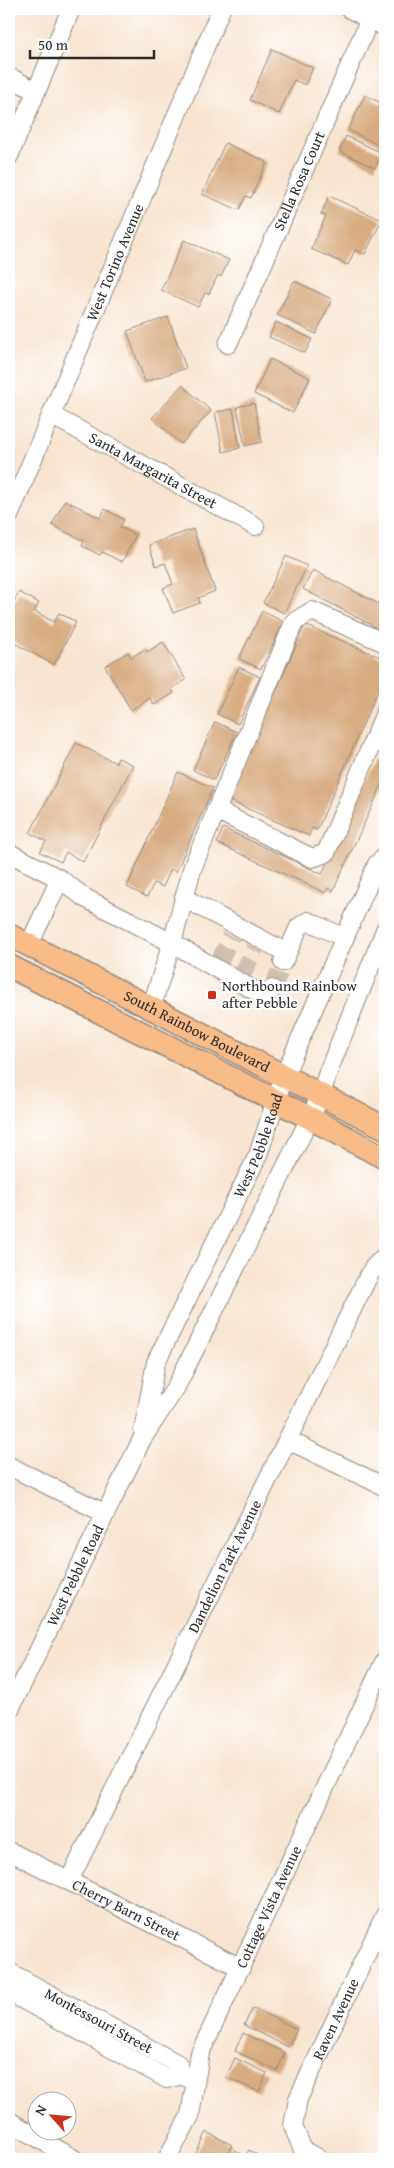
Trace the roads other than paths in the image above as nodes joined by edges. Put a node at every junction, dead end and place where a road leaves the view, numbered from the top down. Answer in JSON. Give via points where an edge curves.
{"nodes":[{"id":1,"x":71,"y":9,"type":"edge"},
{"id":2,"x":221,"y":9,"type":"edge"},
{"id":3,"x":350,"y":9,"type":"edge"},
{"id":4,"x":378,"y":23,"type":"edge"},
{"id":5,"x":9,"y":77,"type":"edge"},
{"id":6,"x":36,"y":91,"type":"junction"},
{"id":7,"x":9,"y":156,"type":"edge"},
{"id":8,"x":228,"y":344,"type":"dead end"},
{"id":9,"x":51,"y":415,"type":"junction"},
{"id":10,"x":9,"y":516,"type":"edge"},
{"id":11,"x":255,"y":526,"type":"dead end"},
{"id":12,"x":385,"y":643,"type":"edge"},
{"id":13,"x":385,"y":713,"type":"edge"},
{"id":14,"x":216,"y":810,"type":"junction"},
{"id":15,"x":9,"y":853,"type":"edge"},
{"id":16,"x":385,"y":857,"type":"edge"},
{"id":17,"x":60,"y":879,"type":"junction"},
{"id":18,"x":184,"y":898,"type":"junction"},
{"id":19,"x":385,"y":930,"type":"edge"},
{"id":20,"x":343,"y":937,"type":"junction"},
{"id":21,"x":14,"y":938,"type":"edge"},
{"id":22,"x":172,"y":942,"type":"junction"},
{"id":23,"x":9,"y":966,"type":"edge"},
{"id":24,"x":272,"y":989,"type":"dead end"},
{"id":25,"x":151,"y":1008,"type":"junction"},
{"id":26,"x":284,"y":1076,"type":"junction"},
{"id":27,"x":321,"y":1095,"type":"junction"},
{"id":28,"x":276,"y":1101,"type":"junction"},
{"id":29,"x":310,"y":1118,"type":"junction"},
{"id":30,"x":385,"y":1128,"type":"edge"},
{"id":31,"x":385,"y":1158,"type":"edge"},
{"id":32,"x":385,"y":1256,"type":"edge"},
{"id":33,"x":142,"y":1438,"type":"junction"},
{"id":34,"x":288,"y":1440,"type":"junction"},
{"id":35,"x":9,"y":1466,"type":"edge"},
{"id":36,"x":385,"y":1487,"type":"edge"},
{"id":37,"x":104,"y":1513,"type":"junction"},
{"id":38,"x":385,"y":1660,"type":"edge"},
{"id":39,"x":9,"y":1712,"type":"edge"},
{"id":40,"x":11,"y":1852,"type":"dead end"},
{"id":41,"x":69,"y":1881,"type":"junction"},
{"id":42,"x":385,"y":1915,"type":"edge"},
{"id":43,"x":241,"y":1968,"type":"junction"},
{"id":44,"x":9,"y":1972,"type":"edge"},
{"id":45,"x":9,"y":1992,"type":"edge"},
{"id":46,"x":188,"y":2078,"type":"junction"},
{"id":47,"x":9,"y":2121,"type":"edge"},
{"id":48,"x":74,"y":2159,"type":"edge"},
{"id":49,"x":167,"y":2159,"type":"edge"},
{"id":50,"x":320,"y":2159,"type":"edge"}],
"edges":[{"from":1,"to":6,"type":"street"},
{"from":2,"to":9,"type":"street","name":"West Torino Avenue"},
{"from":3,"to":4,"type":"street"},
{"from":4,"to":8,"type":"street","name":"Stella Rosa Court"},
{"from":5,"to":6,"type":"street"},
{"from":6,"to":7,"type":"street"},
{"from":9,"to":10,"type":"street","name":"West Torino Avenue"},
{"from":9,"to":11,"type":"street","name":"Santa Margarita Street"},
{"from":12,"to":14,"type":"street","via":[[312,611],[294,622]]},
{"from":13,"to":14,"type":"street","via":[[326,853],[312,858]]},
{"from":14,"to":18,"type":"street"},
{"from":15,"to":17,"type":"street"},
{"from":16,"to":20,"type":"street","name":"West Pebble Road","via":[[377,864]]},
{"from":17,"to":21,"type":"street"},
{"from":17,"to":22,"type":"street","via":[[85,898]]},
{"from":18,"to":20,"type":"street","via":[[234,931],[285,958],[298,927],[308,921]]},
{"from":18,"to":22,"type":"street"},
{"from":19,"to":27,"type":"street","name":"West Pebble Road"},
{"from":20,"to":26,"type":"street","name":"West Pebble Road"},
{"from":21,"to":25,"type":"main road","name":"South Rainbow Boulevard"},
{"from":22,"to":24,"type":"street","via":[[240,978],[262,994]]},
{"from":22,"to":25,"type":"street"},
{"from":23,"to":28,"type":"main road","name":"South Rainbow Boulevard"},
{"from":25,"to":26,"type":"main road","name":"South Rainbow Boulevard"},
{"from":26,"to":27,"type":"main road","name":"South Rainbow Boulevard"},
{"from":26,"to":28,"type":"street","name":"West Pebble Road"},
{"from":27,"to":29,"type":"street","name":"West Pebble Road"},
{"from":27,"to":30,"type":"main road","name":"South Rainbow Boulevard"},
{"from":28,"to":29,"type":"main road","name":"South Rainbow Boulevard"},
{"from":28,"to":33,"type":"street","name":"West Pebble Road","via":[[258,1154],[156,1362]]},
{"from":29,"to":31,"type":"main road","name":"South Rainbow Boulevard"},
{"from":29,"to":33,"type":"street","name":"West Pebble Road","via":[[176,1387]]},
{"from":32,"to":34,"type":"street","name":"Dandelion Park Avenue","via":[[368,1277]]},
{"from":33,"to":37,"type":"street","name":"West Pebble Road"},
{"from":34,"to":36,"type":"street"},
{"from":34,"to":41,"type":"street","name":"Dandelion Park Avenue"},
{"from":35,"to":37,"type":"street"},
{"from":37,"to":39,"type":"street","name":"West Pebble Road"},
{"from":38,"to":43,"type":"street","name":"Cottage Vista Avenue"},
{"from":40,"to":41,"type":"street","name":"Cherry Barn Street"},
{"from":41,"to":43,"type":"street","name":"Cherry Barn Street"},
{"from":42,"to":50,"type":"street","name":"Raven Avenue","via":[[298,2100],[293,2126],[303,2150]]},
{"from":43,"to":46,"type":"street","name":"Cottage Vista Avenue"},
{"from":44,"to":46,"type":"street","name":"Montessouri Street","via":[[178,2064]]},
{"from":45,"to":46,"type":"street","name":"Montessouri Street","via":[[167,2079]]},
{"from":46,"to":49,"type":"street","name":"Cottage Vista Avenue","via":[[190,2116]]},
{"from":47,"to":48,"type":"street"}]}
